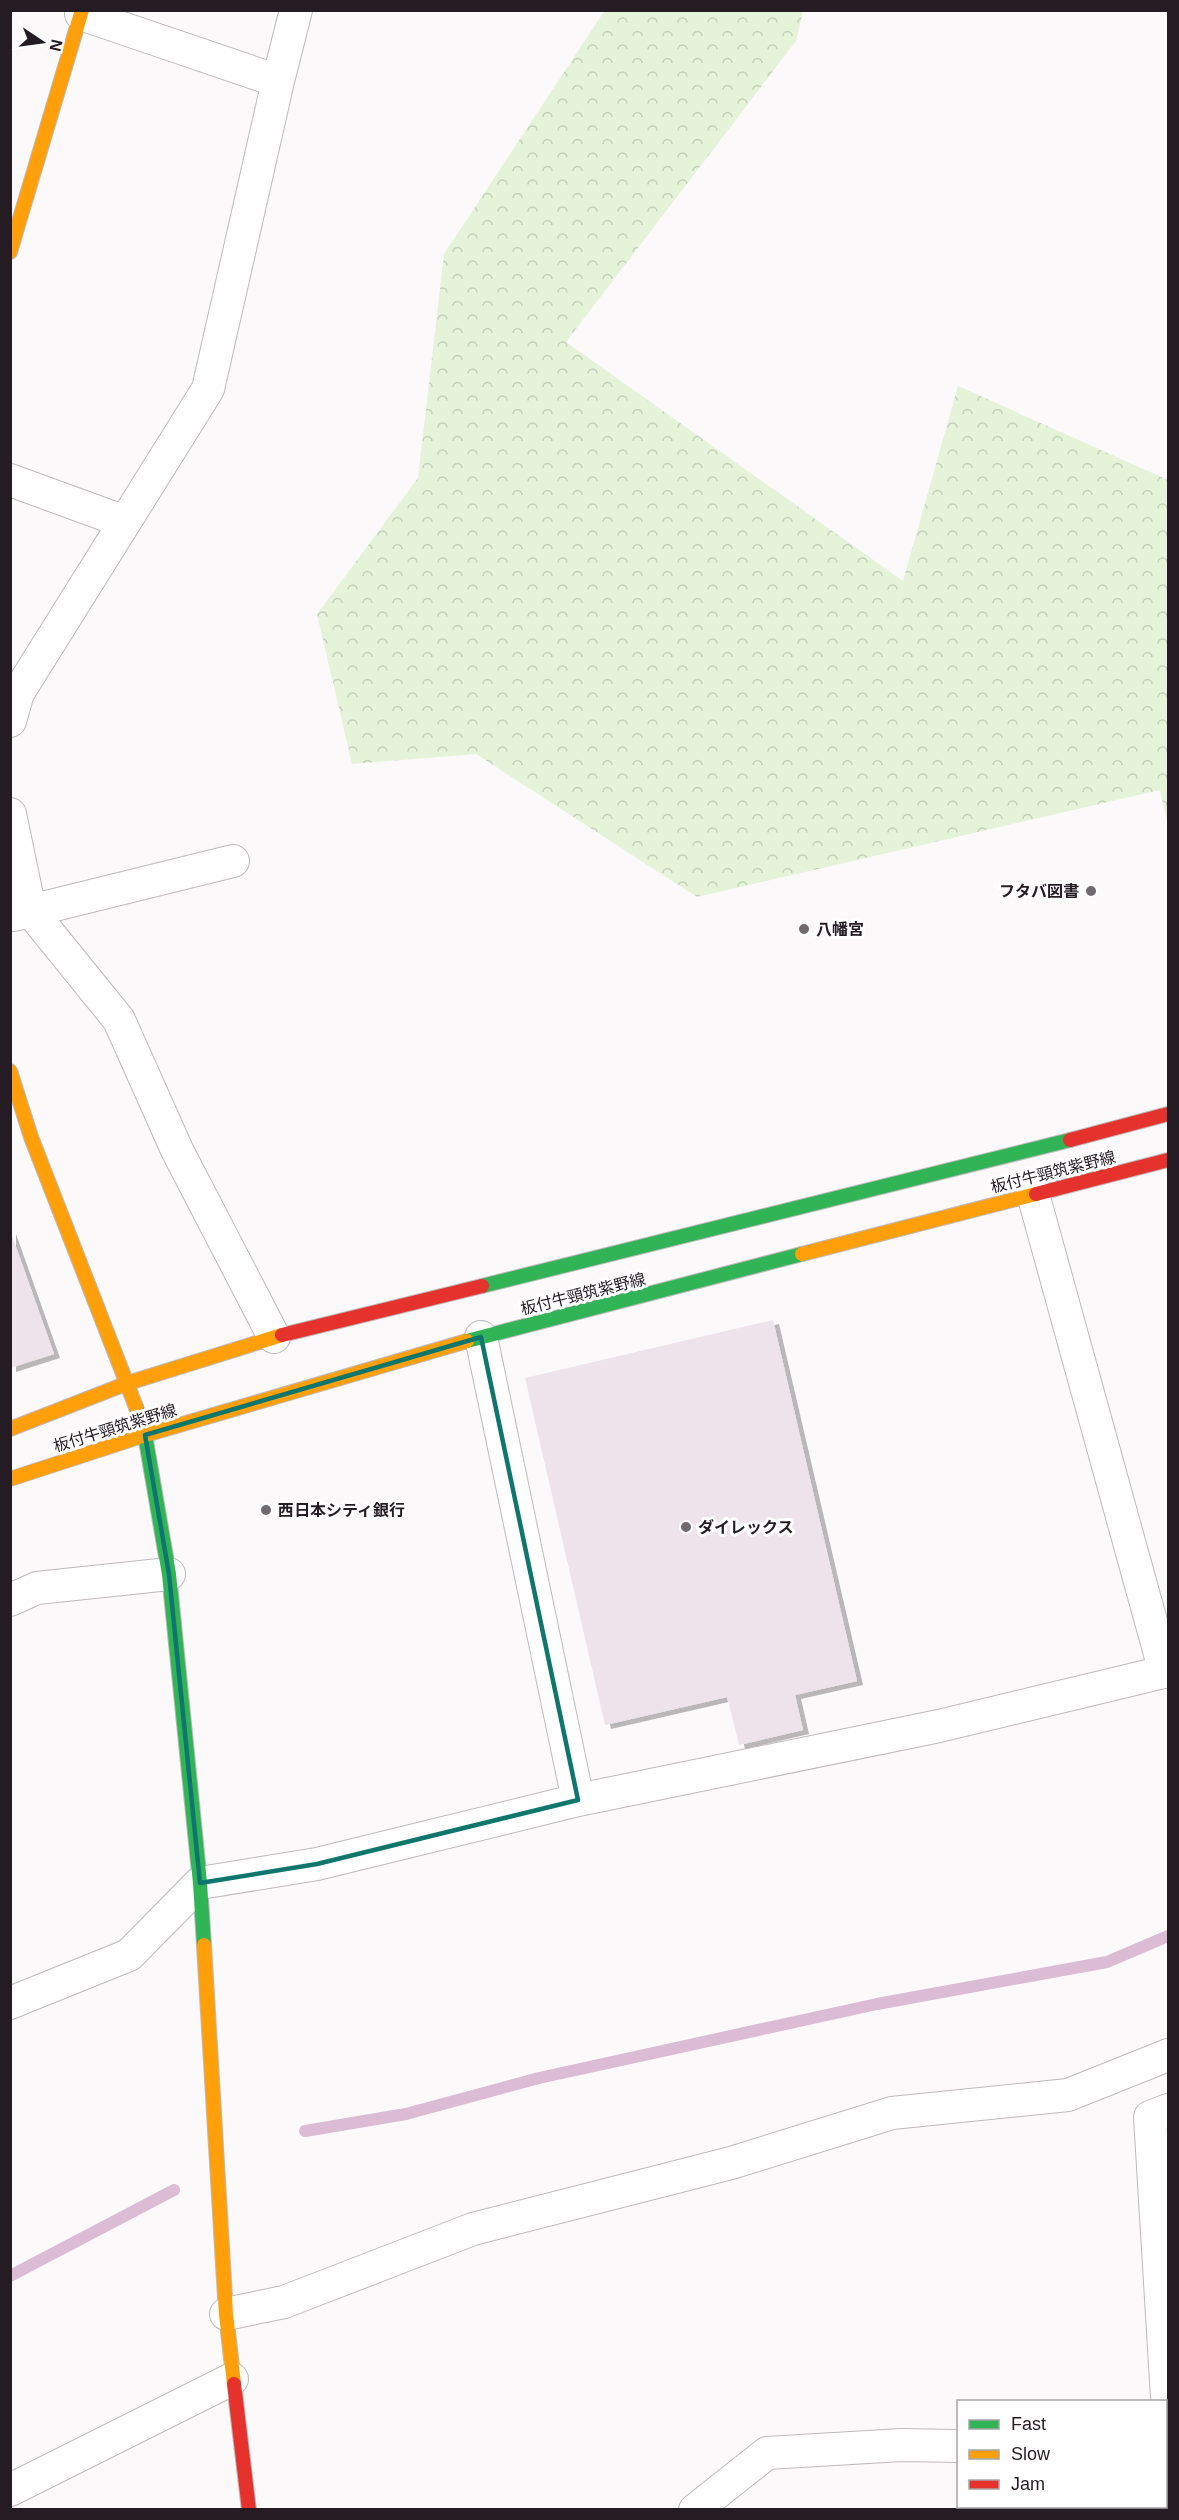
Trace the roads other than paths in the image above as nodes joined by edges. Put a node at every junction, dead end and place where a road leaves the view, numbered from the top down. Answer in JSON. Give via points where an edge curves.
{"nodes":[{"id":1,"x":296,"y":10,"type":"edge"},
{"id":2,"x":81,"y":12,"type":"edge"},
{"id":3,"x":278,"y":81,"type":"junction"},
{"id":4,"x":17,"y":213,"type":"edge"},
{"id":5,"x":10,"y":252,"type":"edge"},
{"id":6,"x":10,"y":480,"type":"edge"},
{"id":7,"x":125,"y":522,"type":"junction"},
{"id":8,"x":10,"y":721,"type":"edge"},
{"id":9,"x":10,"y":814,"type":"edge"},
{"id":10,"x":233,"y":861,"type":"dead end"},
{"id":11,"x":20,"y":913,"type":"edge"},
{"id":12,"x":10,"y":1071,"type":"edge"},
{"id":13,"x":1168,"y":1114,"type":"edge"},
{"id":14,"x":21,"y":1141,"type":"edge"},
{"id":15,"x":1168,"y":1160,"type":"edge"},
{"id":16,"x":1033,"y":1194,"type":"junction"},
{"id":17,"x":274,"y":1337,"type":"junction"},
{"id":18,"x":481,"y":1337,"type":"junction"},
{"id":19,"x":128,"y":1383,"type":"junction"},
{"id":20,"x":10,"y":1429,"type":"edge"},
{"id":21,"x":145,"y":1435,"type":"junction"},
{"id":22,"x":10,"y":1479,"type":"edge"},
{"id":23,"x":169,"y":1574,"type":"junction"},
{"id":24,"x":10,"y":1600,"type":"edge"},
{"id":25,"x":1167,"y":1672,"type":"edge"},
{"id":26,"x":578,"y":1800,"type":"junction"},
{"id":27,"x":200,"y":1883,"type":"junction"},
{"id":28,"x":10,"y":2003,"type":"edge"},
{"id":29,"x":1168,"y":2055,"type":"edge"},
{"id":30,"x":1168,"y":2110,"type":"edge"},
{"id":31,"x":226,"y":2314,"type":"junction"},
{"id":32,"x":232,"y":2379,"type":"junction"},
{"id":33,"x":1168,"y":2414,"type":"edge"},
{"id":34,"x":944,"y":2446,"type":"edge"},
{"id":35,"x":957,"y":2463,"type":"edge"},
{"id":36,"x":10,"y":2490,"type":"edge"},
{"id":37,"x":249,"y":2510,"type":"edge"},
{"id":38,"x":695,"y":2510,"type":"edge"}],
"edges":[{"from":1,"to":3,"type":"street"},
{"from":2,"to":3,"type":"street"},
{"from":2,"to":4,"type":"main road"},
{"from":3,"to":7,"type":"street","via":[[208,389]]},
{"from":4,"to":5,"type":"main road"},
{"from":6,"to":7,"type":"street"},
{"from":7,"to":8,"type":"street","via":[[18,693]]},
{"from":9,"to":11,"type":"street"},
{"from":10,"to":11,"type":"street"},
{"from":11,"to":17,"type":"street","via":[[119,1020],[177,1150]]},
{"from":12,"to":14,"type":"main road"},
{"from":13,"to":17,"type":"main road","name":"板付牛頸筑紫野線"},
{"from":14,"to":19,"type":"main road"},
{"from":15,"to":16,"type":"main road","name":"板付牛頸筑紫野線"},
{"from":16,"to":18,"type":"main road","name":"板付牛頸筑紫野線"},
{"from":16,"to":25,"type":"street"},
{"from":17,"to":19,"type":"main road","name":"板付牛頸筑紫野線"},
{"from":18,"to":21,"type":"main road","name":"板付牛頸筑紫野線"},
{"from":18,"to":26,"type":"street"},
{"from":19,"to":20,"type":"main road","name":"板付牛頸筑紫野線"},
{"from":19,"to":21,"type":"main road"},
{"from":21,"to":22,"type":"main road","name":"板付牛頸筑紫野線"},
{"from":21,"to":23,"type":"main road"},
{"from":23,"to":24,"type":"street","via":[[37,1588]]},
{"from":23,"to":27,"type":"main road"},
{"from":25,"to":26,"type":"street","via":[[939,1726]]},
{"from":26,"to":27,"type":"street","via":[[316,1864]]},
{"from":27,"to":28,"type":"street","via":[[129,1955]]},
{"from":27,"to":31,"type":"main road"},
{"from":29,"to":31,"type":"street","via":[[1068,2096],[892,2113],[731,2163],[473,2229],[284,2302]]},
{"from":30,"to":33,"type":"street","via":[[1150,2117]]},
{"from":31,"to":32,"type":"main road"},
{"from":32,"to":36,"type":"street"},
{"from":32,"to":37,"type":"main road"},
{"from":34,"to":35,"type":"street"},
{"from":34,"to":38,"type":"street","via":[[767,2453]]}]}
